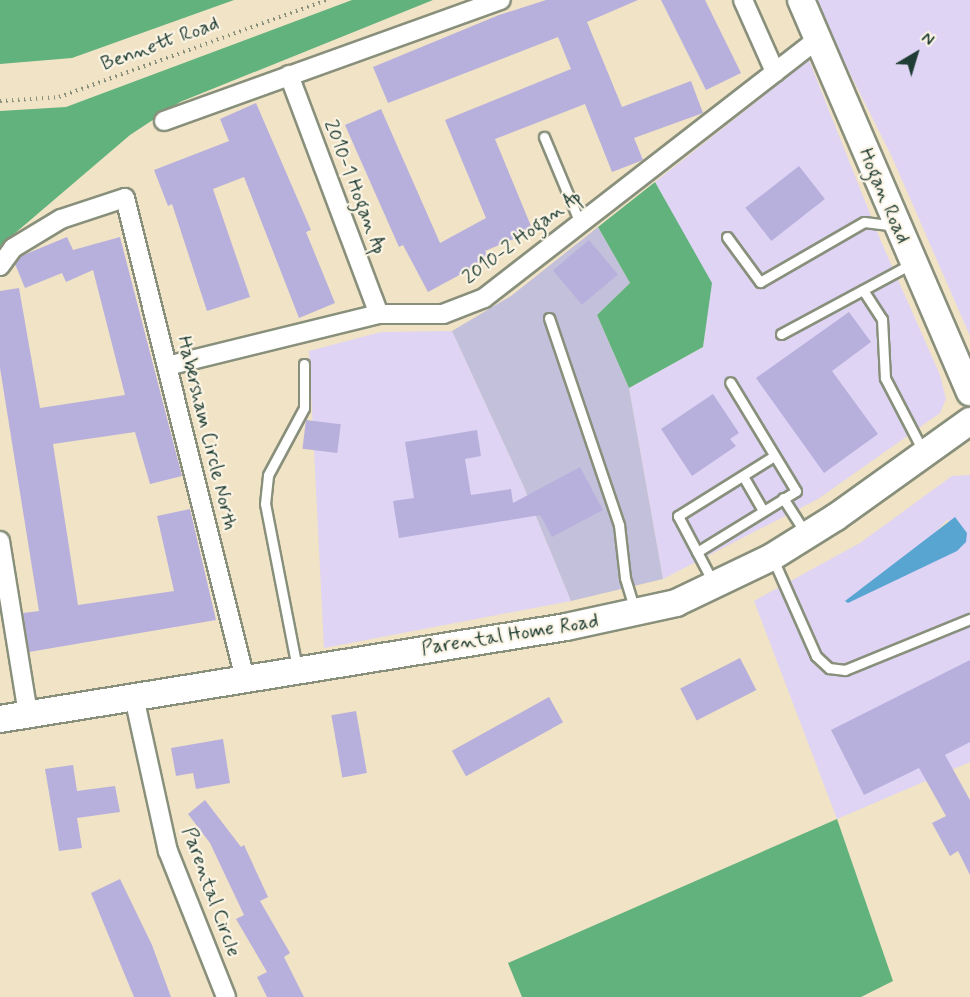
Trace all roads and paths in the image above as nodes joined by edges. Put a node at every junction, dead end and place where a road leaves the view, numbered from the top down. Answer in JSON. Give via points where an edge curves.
{"nodes":[{"id":1,"x":327,"y":0,"type":"edge"},
{"id":2,"x":501,"y":0,"type":"edge"},
{"id":3,"x":743,"y":0,"type":"edge"},
{"id":4,"x":801,"y":0,"type":"edge"},
{"id":5,"x":818,"y":39,"type":"junction"},
{"id":6,"x":775,"y":72,"type":"junction"},
{"id":7,"x":289,"y":75,"type":"junction"},
{"id":8,"x":0,"y":101,"type":"edge"},
{"id":9,"x":164,"y":121,"type":"dead end"},
{"id":10,"x":544,"y":137,"type":"dead end"},
{"id":11,"x":580,"y":223,"type":"junction"},
{"id":12,"x":897,"y":227,"type":"junction"},
{"id":13,"x":727,"y":237,"type":"dead end"},
{"id":14,"x":913,"y":263,"type":"junction"},
{"id":15,"x":0,"y":266,"type":"edge"},
{"id":16,"x":863,"y":290,"type":"junction"},
{"id":17,"x":379,"y":314,"type":"junction"},
{"id":18,"x":549,"y":318,"type":"dead end"},
{"id":19,"x":781,"y":334,"type":"dead end"},
{"id":20,"x":304,"y":364,"type":"dead end"},
{"id":21,"x":167,"y":366,"type":"junction"},
{"id":22,"x":730,"y":382,"type":"dead end"},
{"id":23,"x":970,"y":392,"type":"edge"},
{"id":24,"x":970,"y":421,"type":"edge"},
{"id":25,"x":924,"y":454,"type":"junction"},
{"id":26,"x":774,"y":456,"type":"junction"},
{"id":27,"x":743,"y":476,"type":"junction"},
{"id":28,"x":783,"y":498,"type":"junction"},
{"id":29,"x":763,"y":510,"type":"junction"},
{"id":30,"x":806,"y":535,"type":"junction"},
{"id":31,"x":0,"y":542,"type":"edge"},
{"id":32,"x":697,"y":552,"type":"junction"},
{"id":33,"x":772,"y":557,"type":"junction"},
{"id":34,"x":715,"y":586,"type":"junction"},
{"id":35,"x":636,"y":613,"type":"junction"},
{"id":36,"x":970,"y":619,"type":"edge"},
{"id":37,"x":297,"y":670,"type":"junction"},
{"id":38,"x":245,"y":679,"type":"junction"},
{"id":39,"x":134,"y":697,"type":"junction"},
{"id":40,"x":28,"y":714,"type":"junction"},
{"id":41,"x":0,"y":719,"type":"edge"},
{"id":42,"x":226,"y":997,"type":"edge"}],
"edges":[{"from":1,"to":8,"type":"path","name":"Bennett Road","via":[[59,97]]},
{"from":2,"to":7,"type":"street"},
{"from":3,"to":6,"type":"street"},
{"from":4,"to":5,"type":"street","name":"Hogan Road"},
{"from":5,"to":6,"type":"street","name":"2010-2 Hogan Ap"},
{"from":5,"to":12,"type":"street","name":"Hogan Road"},
{"from":6,"to":11,"type":"street","name":"2010-2 Hogan Ap"},
{"from":7,"to":9,"type":"street"},
{"from":7,"to":17,"type":"street","name":"2010-1 Hogan Ap"},
{"from":10,"to":11,"type":"lane"},
{"from":11,"to":17,"type":"street","name":"2010-2 Hogan Ap","via":[[484,298],[443,314]]},
{"from":12,"to":13,"type":"lane","via":[[864,222],[760,282]]},
{"from":12,"to":14,"type":"street","name":"Hogan Road"},
{"from":14,"to":16,"type":"lane"},
{"from":14,"to":23,"type":"street","name":"Hogan Road"},
{"from":15,"to":21,"type":"street","name":"Habersham Circle North","via":[[13,248],[61,219],[124,198]]},
{"from":16,"to":19,"type":"lane"},
{"from":16,"to":25,"type":"lane","via":[[882,319],[885,378]]},
{"from":17,"to":21,"type":"street","name":"2010-2 Hogan Ap"},
{"from":18,"to":35,"type":"lane","via":[[619,525],[626,578]]},
{"from":20,"to":37,"type":"lane","via":[[304,408],[268,475],[265,504]]},
{"from":21,"to":38,"type":"street","name":"Habersham Circle North"},
{"from":22,"to":26,"type":"lane"},
{"from":24,"to":25,"type":"street","name":"Parental Home Road"},
{"from":25,"to":30,"type":"street","name":"Parental Home Road"},
{"from":26,"to":27,"type":"lane"},
{"from":26,"to":28,"type":"lane","via":[[795,491]]},
{"from":27,"to":29,"type":"lane"},
{"from":27,"to":32,"type":"lane","via":[[678,516]]},
{"from":28,"to":29,"type":"lane"},
{"from":28,"to":30,"type":"lane"},
{"from":29,"to":32,"type":"lane"},
{"from":30,"to":33,"type":"street","name":"Parental Home Road"},
{"from":31,"to":40,"type":"street"},
{"from":32,"to":34,"type":"lane"},
{"from":33,"to":34,"type":"street","name":"Parental Home Road"},
{"from":33,"to":36,"type":"lane","via":[[816,656],[829,668],[845,670]]},
{"from":34,"to":35,"type":"street","name":"Parental Home Road","via":[[676,603]]},
{"from":35,"to":37,"type":"street","name":"Parental Home Road"},
{"from":37,"to":38,"type":"street","name":"Parental Home Road"},
{"from":38,"to":39,"type":"street","name":"Parental Home Road"},
{"from":39,"to":40,"type":"street","name":"Parental Home Road"},
{"from":39,"to":42,"type":"street","name":"Parental Circle","via":[[168,850]]},
{"from":40,"to":41,"type":"street","name":"Parental Home Road"}]}
